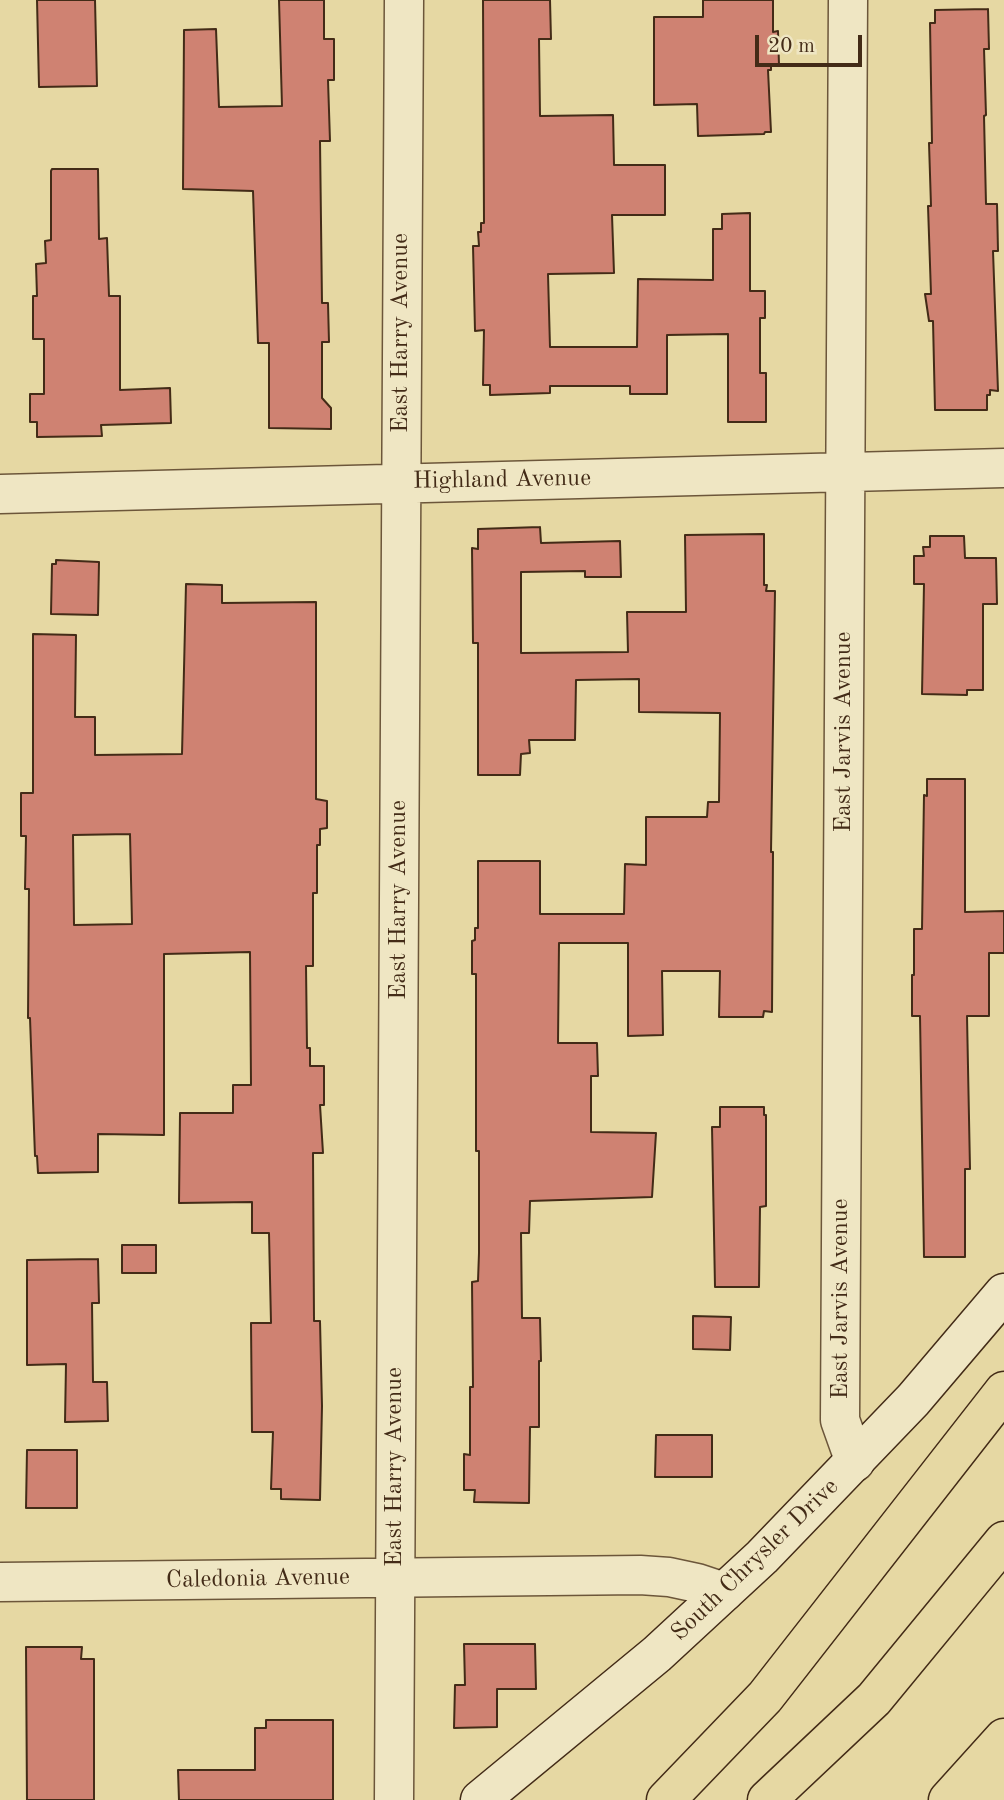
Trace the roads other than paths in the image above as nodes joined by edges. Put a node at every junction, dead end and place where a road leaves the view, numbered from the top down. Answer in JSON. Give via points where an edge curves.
{"nodes":[{"id":1,"x":404,"y":0,"type":"edge"},
{"id":2,"x":848,"y":0,"type":"edge"},
{"id":3,"x":1004,"y":468,"type":"edge"},
{"id":4,"x":846,"y":472,"type":"junction"},
{"id":5,"x":401,"y":483,"type":"junction"},
{"id":6,"x":0,"y":494,"type":"edge"},
{"id":7,"x":1004,"y":1293,"type":"edge"},
{"id":8,"x":1004,"y":1391,"type":"edge"},
{"id":9,"x":855,"y":1462,"type":"junction"},
{"id":10,"x":1004,"y":1541,"type":"edge"},
{"id":11,"x":395,"y":1577,"type":"junction"},
{"id":12,"x":0,"y":1582,"type":"edge"},
{"id":13,"x":724,"y":1592,"type":"junction"},
{"id":14,"x":1004,"y":1738,"type":"edge"},
{"id":15,"x":1004,"y":1782,"type":"edge"},
{"id":16,"x":394,"y":1800,"type":"edge"},
{"id":17,"x":480,"y":1800,"type":"edge"},
{"id":18,"x":666,"y":1800,"type":"edge"},
{"id":19,"x":767,"y":1800,"type":"edge"},
{"id":20,"x":948,"y":1800,"type":"edge"},
{"id":21,"x":983,"y":1800,"type":"edge"}],
"edges":[{"from":1,"to":5,"type":"street","name":"East Harry Avenue"},
{"from":2,"to":4,"type":"street","name":"East Jarvis Avenue"},
{"from":3,"to":4,"type":"street","name":"Highland Avenue"},
{"from":4,"to":5,"type":"street","name":"Highland Avenue"},
{"from":4,"to":9,"type":"street","name":"East Jarvis Avenue","via":[[840,1420]]},
{"from":5,"to":6,"type":"street","name":"Highland Avenue"},
{"from":5,"to":11,"type":"street","name":"East Harry Avenue"},
{"from":7,"to":9,"type":"street","name":"South Chrysler Drive"},
{"from":8,"to":18,"type":"highway","via":[[765,1698]]},
{"from":9,"to":13,"type":"street","name":"South Chrysler Drive"},
{"from":10,"to":19,"type":"highway","via":[[874,1699]]},
{"from":11,"to":12,"type":"street","name":"Caledonia Avenue"},
{"from":11,"to":13,"type":"street","name":"Caledonia Avenue","via":[[640,1575],[669,1577]]},
{"from":11,"to":16,"type":"street","name":"East Harry Avenue"},
{"from":13,"to":17,"type":"street","name":"South Chrysler Drive","via":[[657,1654]]},
{"from":14,"to":20,"type":"highway"},
{"from":15,"to":21,"type":"highway"}]}
